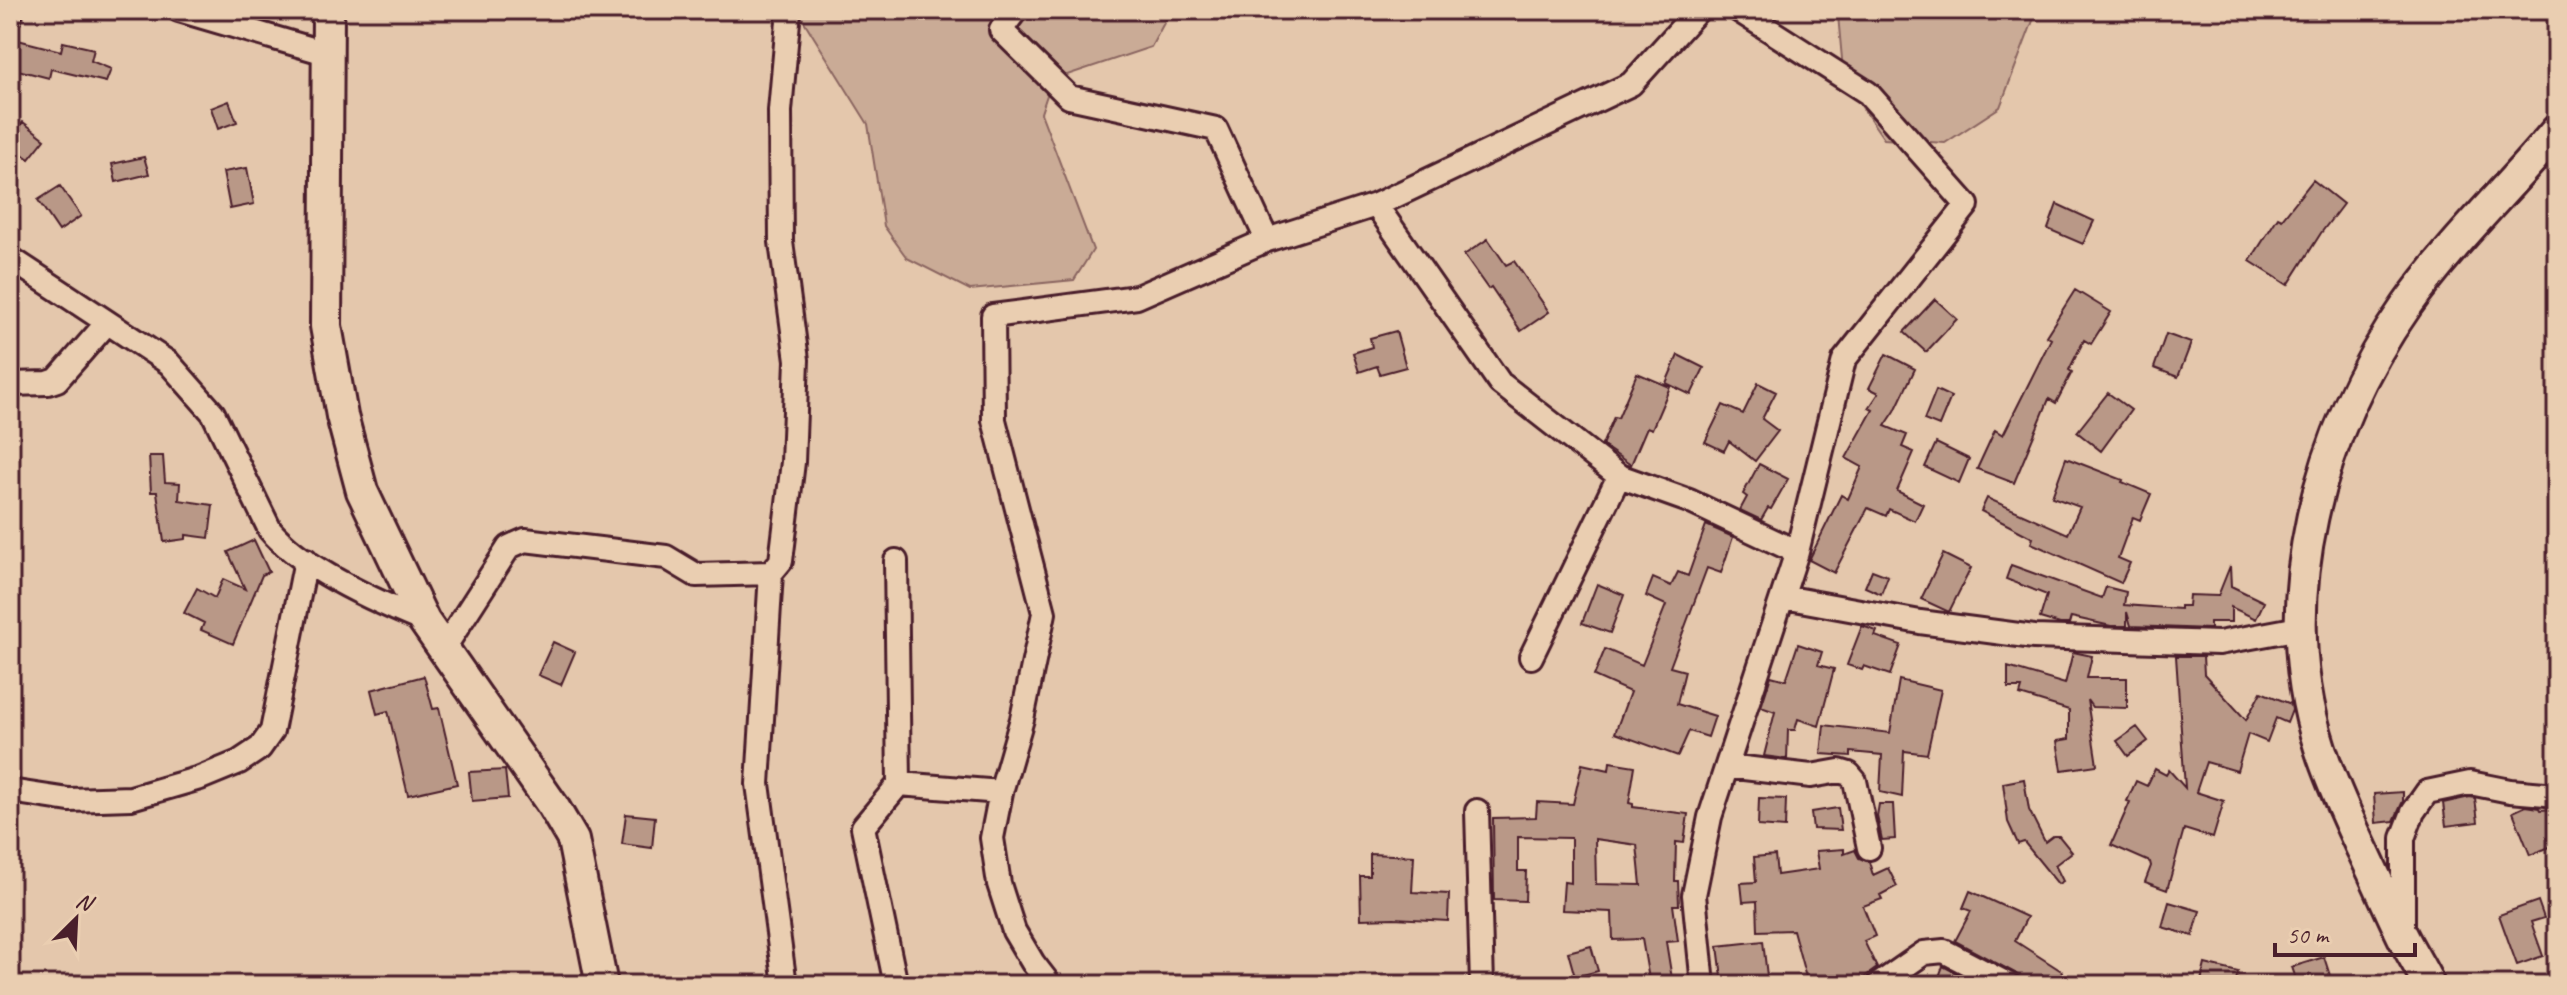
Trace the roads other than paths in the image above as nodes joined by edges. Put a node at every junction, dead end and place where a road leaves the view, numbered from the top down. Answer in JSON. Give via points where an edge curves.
{"nodes":[{"id":1,"x":12,"y":10,"type":"edge"},
{"id":2,"x":179,"y":10,"type":"edge"},
{"id":3,"x":328,"y":10,"type":"edge"},
{"id":4,"x":789,"y":10,"type":"edge"},
{"id":5,"x":1016,"y":10,"type":"edge"},
{"id":6,"x":1698,"y":10,"type":"edge"},
{"id":7,"x":1738,"y":10,"type":"edge"},
{"id":8,"x":10,"y":16,"type":"edge"},
{"id":9,"x":329,"y":54,"type":"junction"},
{"id":10,"x":2557,"y":130,"type":"edge"},
{"id":11,"x":1376,"y":205,"type":"junction"},
{"id":12,"x":1267,"y":240,"type":"junction"},
{"id":13,"x":10,"y":258,"type":"edge"},
{"id":14,"x":106,"y":324,"type":"junction"},
{"id":15,"x":10,"y":384,"type":"edge"},
{"id":16,"x":1619,"y":476,"type":"junction"},
{"id":17,"x":1797,"y":552,"type":"junction"},
{"id":18,"x":306,"y":560,"type":"junction"},
{"id":19,"x":896,"y":561,"type":"dead end"},
{"id":20,"x":771,"y":573,"type":"junction"},
{"id":21,"x":1784,"y":597,"type":"junction"},
{"id":22,"x":424,"y":621,"type":"junction"},
{"id":23,"x":2300,"y":628,"type":"junction"},
{"id":24,"x":444,"y":648,"type":"junction"},
{"id":25,"x":1531,"y":657,"type":"dead end"},
{"id":26,"x":1727,"y":766,"type":"junction"},
{"id":27,"x":899,"y":784,"type":"junction"},
{"id":28,"x":10,"y":791,"type":"edge"},
{"id":29,"x":1001,"y":792,"type":"junction"},
{"id":30,"x":2557,"y":795,"type":"edge"},
{"id":31,"x":1477,"y":811,"type":"dead end"},
{"id":32,"x":1869,"y":848,"type":"dead end"},
{"id":33,"x":2403,"y":935,"type":"junction"},
{"id":34,"x":602,"y":985,"type":"edge"},
{"id":35,"x":785,"y":985,"type":"edge"},
{"id":36,"x":896,"y":985,"type":"edge"},
{"id":37,"x":1050,"y":985,"type":"edge"},
{"id":38,"x":1482,"y":985,"type":"edge"},
{"id":39,"x":1703,"y":985,"type":"edge"},
{"id":40,"x":1878,"y":985,"type":"edge"},
{"id":41,"x":2009,"y":985,"type":"edge"},
{"id":42,"x":2429,"y":985,"type":"edge"}],
"edges":[{"from":1,"to":8,"type":"street"},
{"from":2,"to":9,"type":"street"},
{"from":3,"to":9,"type":"street"},
{"from":4,"to":20,"type":"street","via":[[780,111],[781,242],[797,360],[793,462],[781,561]]},
{"from":5,"to":12,"type":"street","via":[[1001,30],[1069,97],[1216,129]]},
{"from":6,"to":11,"type":"street","via":[[1631,84]]},
{"from":7,"to":17,"type":"street","via":[[1868,93],[1967,205],[1844,360]]},
{"from":9,"to":22,"type":"street","via":[[326,326],[331,368],[362,491]]},
{"from":10,"to":23,"type":"street","via":[[2440,263],[2366,373],[2337,433],[2318,497],[2304,563]]},
{"from":11,"to":12,"type":"street"},
{"from":11,"to":16,"type":"street","via":[[1500,383]]},
{"from":12,"to":29,"type":"street","via":[[1137,297],[993,316],[994,420],[1044,613]]},
{"from":13,"to":14,"type":"street"},
{"from":14,"to":15,"type":"street","via":[[57,380]]},
{"from":14,"to":18,"type":"street","via":[[169,363],[201,398],[270,530]]},
{"from":16,"to":17,"type":"street","via":[[1689,501]]},
{"from":16,"to":25,"type":"street"},
{"from":17,"to":21,"type":"street"},
{"from":18,"to":22,"type":"street","via":[[375,602]]},
{"from":18,"to":28,"type":"street","via":[[272,731],[260,748],[200,778],[131,798],[69,800]]},
{"from":19,"to":27,"type":"street"},
{"from":20,"to":24,"type":"street","via":[[696,575],[666,557],[517,541]]},
{"from":20,"to":35,"type":"street","via":[[758,784]]},
{"from":21,"to":23,"type":"street","via":[[2034,637],[2219,643]]},
{"from":21,"to":26,"type":"street"},
{"from":22,"to":24,"type":"street"},
{"from":23,"to":33,"type":"street","via":[[2302,666],[2319,747]]},
{"from":24,"to":34,"type":"street","via":[[573,840]]},
{"from":26,"to":32,"type":"street","via":[[1811,776],[1849,774]]},
{"from":26,"to":39,"type":"street","via":[[1694,895]]},
{"from":27,"to":29,"type":"street"},
{"from":27,"to":36,"type":"street","via":[[863,827]]},
{"from":29,"to":37,"type":"street","via":[[992,838],[999,884],[1014,931]]},
{"from":30,"to":33,"type":"street","via":[[2470,783],[2427,792],[2403,838]]},
{"from":31,"to":38,"type":"street"},
{"from":33,"to":42,"type":"street"},
{"from":40,"to":41,"type":"street","via":[[1924,953],[1944,951]]}]}
